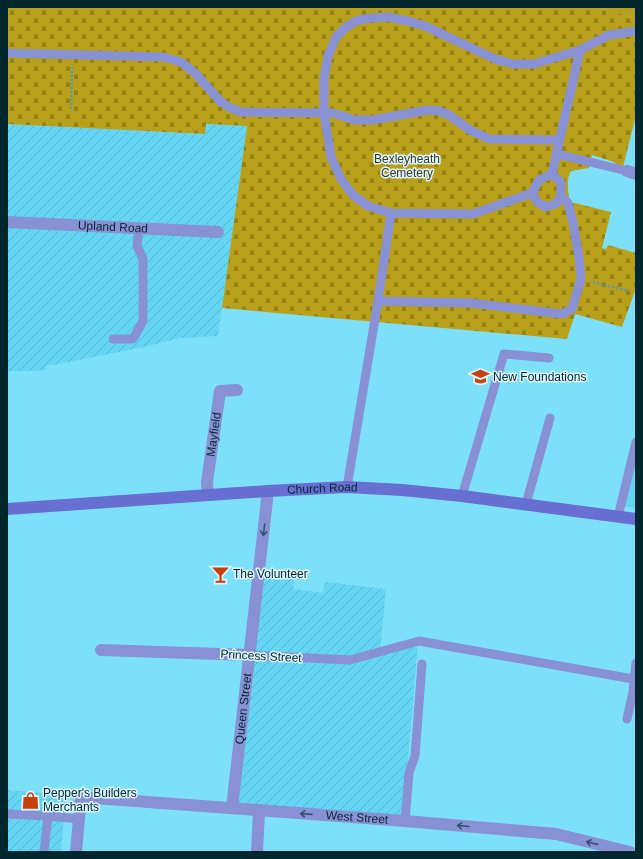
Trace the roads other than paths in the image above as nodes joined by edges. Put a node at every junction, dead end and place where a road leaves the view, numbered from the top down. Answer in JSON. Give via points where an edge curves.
{"nodes":[{"id":1,"x":636,"y":31,"type":"edge"},
{"id":2,"x":580,"y":50,"type":"junction"},
{"id":3,"x":7,"y":53,"type":"edge"},
{"id":4,"x":324,"y":113,"type":"junction"},
{"id":5,"x":560,"y":140,"type":"junction"},
{"id":6,"x":557,"y":154,"type":"junction"},
{"id":7,"x":632,"y":172,"type":"edge"},
{"id":8,"x":552,"y":174,"type":"junction"},
{"id":9,"x":532,"y":193,"type":"junction"},
{"id":10,"x":561,"y":196,"type":"junction"},
{"id":11,"x":391,"y":213,"type":"junction"},
{"id":12,"x":7,"y":222,"type":"edge"},
{"id":13,"x":139,"y":228,"type":"junction"},
{"id":14,"x":218,"y":232,"type":"dead end"},
{"id":15,"x":378,"y":301,"type":"junction"},
{"id":16,"x":113,"y":339,"type":"dead end"},
{"id":17,"x":549,"y":358,"type":"dead end"},
{"id":18,"x":237,"y":390,"type":"dead end"},
{"id":19,"x":550,"y":418,"type":"dead end"},
{"id":20,"x":636,"y":442,"type":"edge"},
{"id":21,"x":347,"y":487,"type":"junction"},
{"id":22,"x":268,"y":491,"type":"junction"},
{"id":23,"x":208,"y":495,"type":"junction"},
{"id":24,"x":462,"y":496,"type":"junction"},
{"id":25,"x":526,"y":504,"type":"junction"},
{"id":26,"x":7,"y":509,"type":"edge"},
{"id":27,"x":618,"y":516,"type":"junction"},
{"id":28,"x":636,"y":519,"type":"edge"},
{"id":29,"x":101,"y":650,"type":"dead end"},
{"id":30,"x":249,"y":655,"type":"junction"},
{"id":31,"x":636,"y":663,"type":"edge"},
{"id":32,"x":422,"y":664,"type":"dead end"},
{"id":33,"x":635,"y":680,"type":"edge"},
{"id":34,"x":627,"y":719,"type":"dead end"},
{"id":35,"x":232,"y":808,"type":"junction"},
{"id":36,"x":260,"y":811,"type":"junction"},
{"id":37,"x":7,"y":814,"type":"edge"},
{"id":38,"x":48,"y":816,"type":"junction"},
{"id":39,"x":80,"y":819,"type":"junction"},
{"id":40,"x":405,"y":821,"type":"junction"},
{"id":41,"x":636,"y":848,"type":"edge"},
{"id":42,"x":623,"y":851,"type":"edge"},
{"id":43,"x":44,"y":852,"type":"edge"},
{"id":44,"x":76,"y":852,"type":"edge"},
{"id":45,"x":256,"y":852,"type":"edge"},
{"id":46,"x":635,"y":852,"type":"edge"}],
"edges":[{"from":1,"to":2,"type":"lane","via":[[609,35]]},
{"from":2,"to":4,"type":"lane","via":[[534,64],[513,64],[495,59],[425,26],[408,21],[390,17],[358,20],[336,37],[328,56],[324,79]]},
{"from":2,"to":5,"type":"lane"},
{"from":3,"to":4,"type":"lane","via":[[163,57],[181,62],[195,73],[221,102],[241,112]]},
{"from":4,"to":5,"type":"lane","via":[[334,113],[356,120],[372,120],[428,110],[439,111],[489,139]]},
{"from":4,"to":11,"type":"lane","via":[[331,157],[341,180],[353,195],[368,206]]},
{"from":5,"to":6,"type":"lane"},
{"from":6,"to":7,"type":"lane"},
{"from":6,"to":8,"type":"lane"},
{"from":8,"to":9,"type":"lane","via":[[539,180]]},
{"from":8,"to":10,"type":"lane","via":[[561,182]]},
{"from":9,"to":10,"type":"lane","via":[[536,202],[546,207],[557,203]]},
{"from":9,"to":11,"type":"lane","via":[[473,214]]},
{"from":10,"to":15,"type":"lane","via":[[568,203],[579,257],[581,279],[572,309],[562,314],[471,302]]},
{"from":11,"to":15,"type":"lane"},
{"from":12,"to":13,"type":"street","name":"Upland Road"},
{"from":13,"to":14,"type":"street","name":"Upland Road"},
{"from":13,"to":16,"type":"lane","via":[[137,246],[142,259],[143,321],[133,339]]},
{"from":15,"to":21,"type":"lane"},
{"from":17,"to":24,"type":"lane","via":[[504,354]]},
{"from":18,"to":23,"type":"street","name":"Mayfield","via":[[220,391]]},
{"from":19,"to":25,"type":"lane"},
{"from":20,"to":27,"type":"lane"},
{"from":21,"to":22,"type":"street","name":"Church Road"},
{"from":21,"to":24,"type":"street","name":"Church Road"},
{"from":22,"to":23,"type":"street","name":"Church Road"},
{"from":22,"to":30,"type":"street","name":"Queen Street","one_way":true},
{"from":23,"to":26,"type":"street","name":"Church Road"},
{"from":24,"to":25,"type":"street","name":"Church Road"},
{"from":25,"to":27,"type":"street","name":"Church Road"},
{"from":27,"to":28,"type":"street","name":"Church Road"},
{"from":29,"to":30,"type":"street","name":"Princess Street"},
{"from":30,"to":33,"type":"lane","name":"Princess Street","via":[[350,660],[419,641]]},
{"from":30,"to":35,"type":"street","name":"Queen Street"},
{"from":31,"to":33,"type":"lane"},
{"from":32,"to":40,"type":"lane","via":[[415,756],[409,773]]},
{"from":33,"to":34,"type":"lane"},
{"from":35,"to":36,"type":"street","name":"West Street"},
{"from":35,"to":39,"type":"street","name":"West Street","via":[[81,797]]},
{"from":40,"to":36,"type":"street","name":"West Street","one_way":true},
{"from":36,"to":45,"type":"street"},
{"from":37,"to":38,"type":"lane"},
{"from":38,"to":39,"type":"lane"},
{"from":38,"to":43,"type":"lane"},
{"from":39,"to":44,"type":"street"},
{"from":42,"to":40,"type":"street","name":"West Street","one_way":true,"via":[[556,834]]},
{"from":41,"to":46,"type":"lane"}]}
